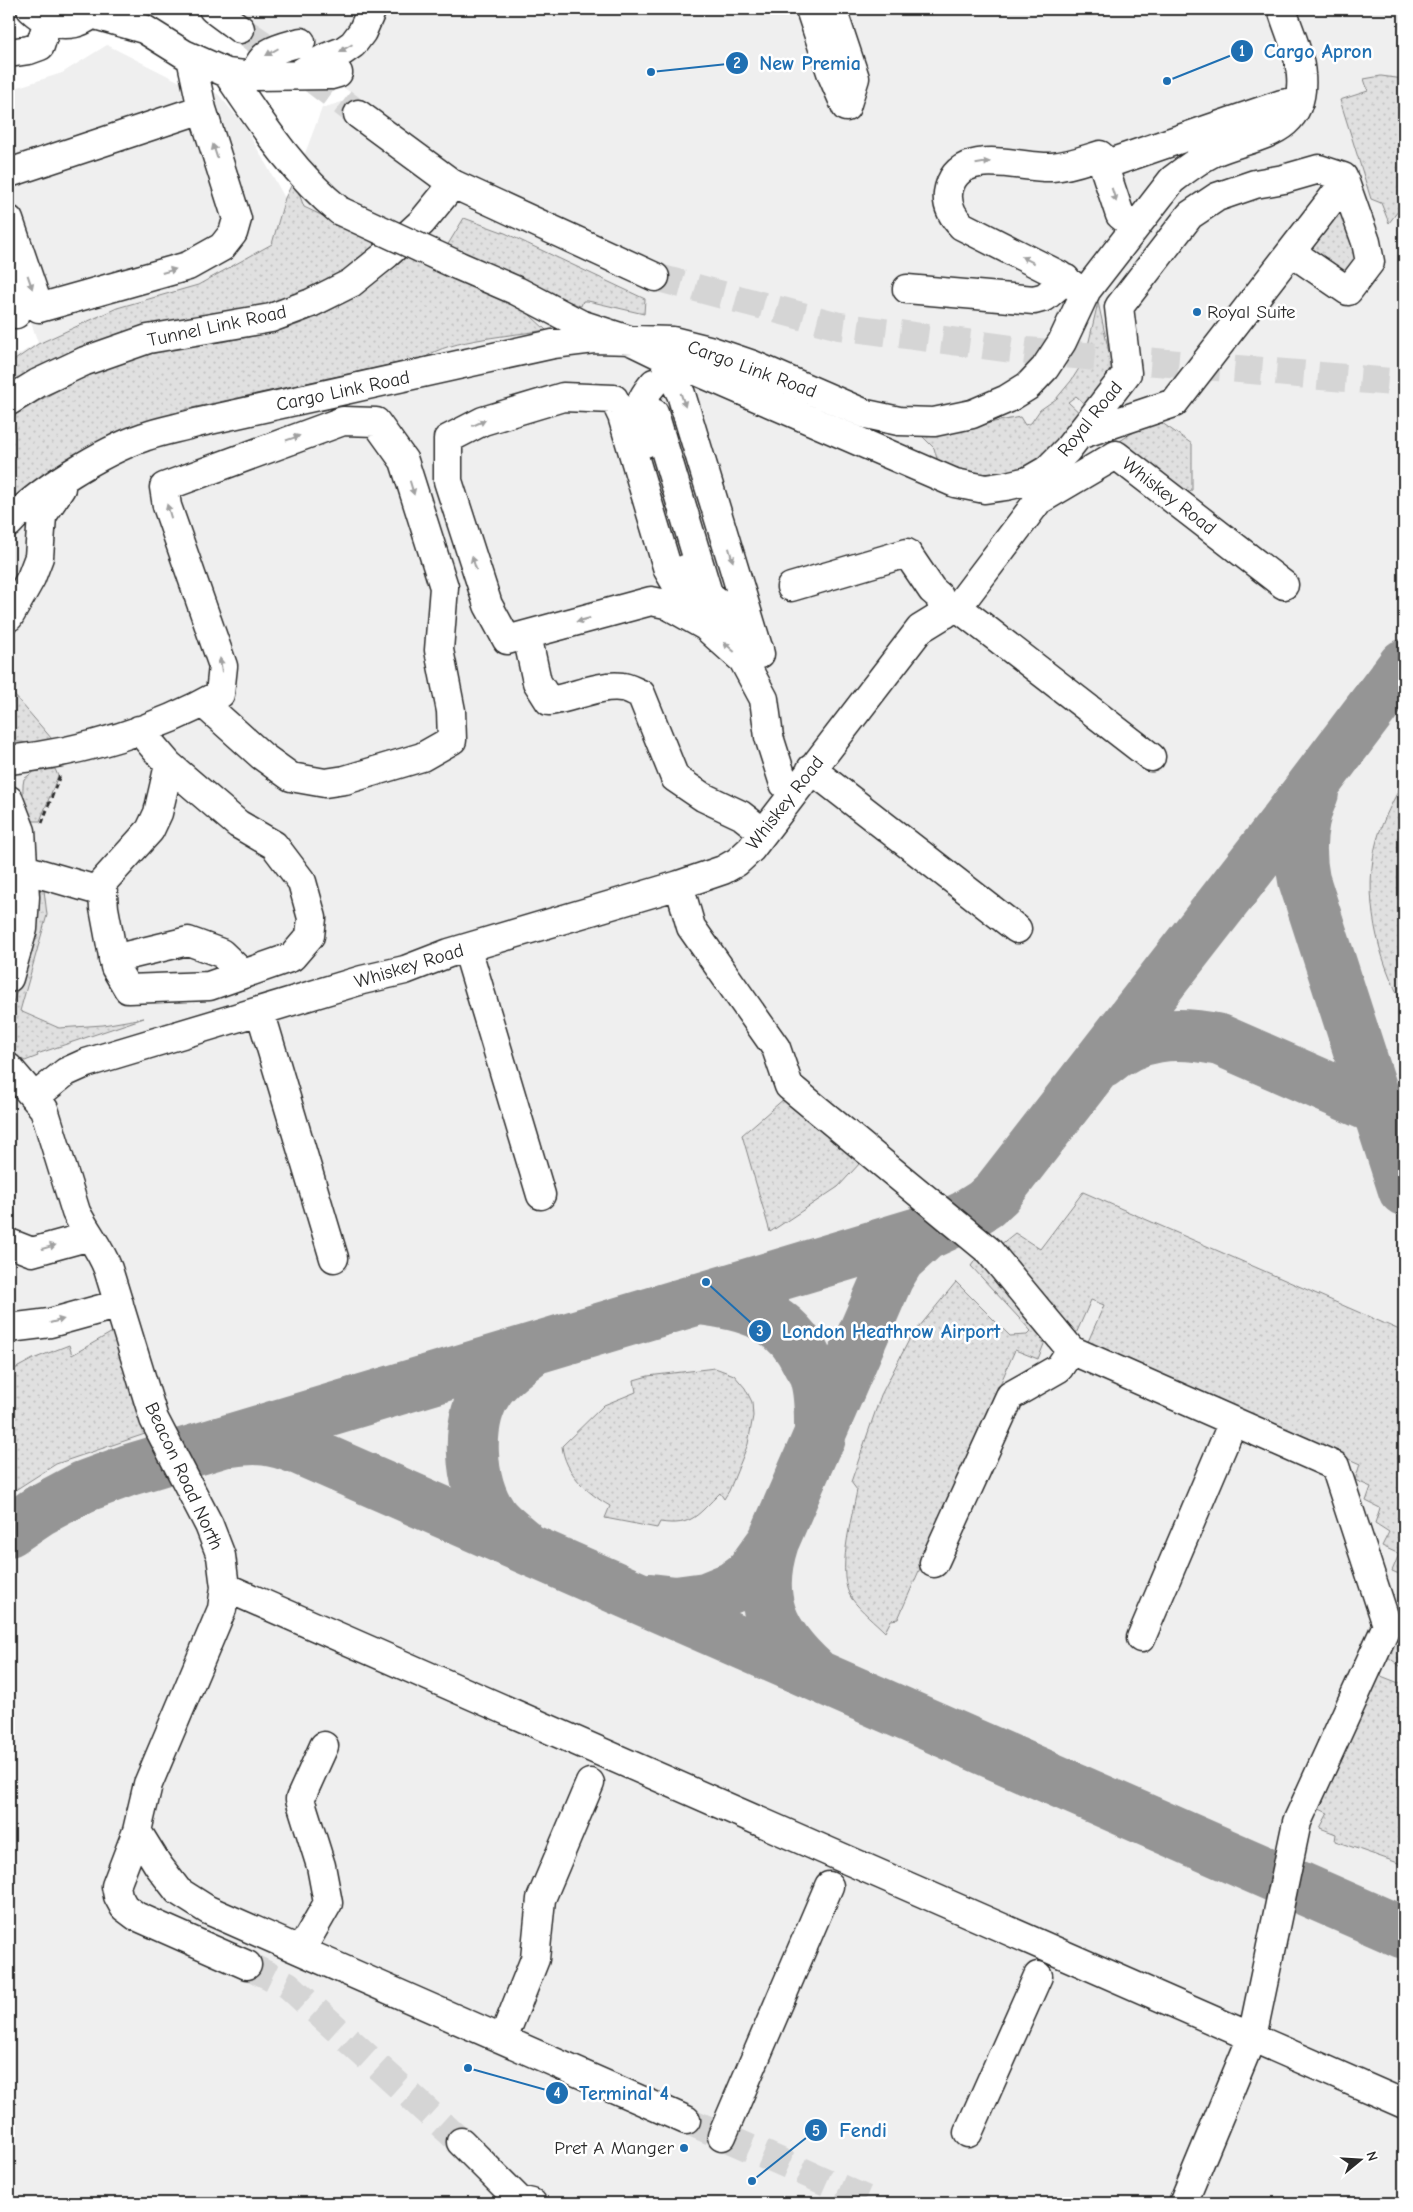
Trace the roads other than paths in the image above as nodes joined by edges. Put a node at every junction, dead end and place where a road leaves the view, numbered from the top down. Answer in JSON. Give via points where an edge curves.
{"nodes":[{"id":1,"x":213,"y":9,"type":"edge"},
{"id":2,"x":372,"y":9,"type":"edge"},
{"id":3,"x":810,"y":9,"type":"edge"},
{"id":4,"x":832,"y":9,"type":"edge"},
{"id":5,"x":1282,"y":9,"type":"edge"},
{"id":6,"x":95,"y":11,"type":"edge"},
{"id":7,"x":136,"y":19,"type":"edge"},
{"id":8,"x":40,"y":25,"type":"edge"},
{"id":9,"x":240,"y":29,"type":"tunnel mouth"},
{"id":10,"x":301,"y":42,"type":"dead end"},
{"id":11,"x":9,"y":53,"type":"edge"},
{"id":12,"x":192,"y":58,"type":"junction"},
{"id":13,"x":9,"y":69,"type":"edge"},
{"id":14,"x":338,"y":73,"type":"dead end"},
{"id":15,"x":240,"y":74,"type":"junction"},
{"id":16,"x":300,"y":74,"type":"junction"},
{"id":17,"x":1299,"y":101,"type":"junction"},
{"id":18,"x":202,"y":109,"type":"junction"},
{"id":19,"x":358,"y":114,"type":"tunnel mouth"},
{"id":20,"x":1104,"y":165,"type":"junction"},
{"id":21,"x":9,"y":173,"type":"edge"},
{"id":22,"x":1345,"y":182,"type":"junction"},
{"id":23,"x":453,"y":184,"type":"junction"},
{"id":24,"x":9,"y":220,"type":"edge"},
{"id":25,"x":1135,"y":227,"type":"junction"},
{"id":26,"x":1291,"y":252,"type":"junction"},
{"id":27,"x":655,"y":277,"type":"tunnel mouth"},
{"id":28,"x":1075,"y":287,"type":"junction"},
{"id":29,"x":907,"y":289,"type":"dead end"},
{"id":30,"x":629,"y":340,"type":"junction"},
{"id":31,"x":668,"y":348,"type":"junction"},
{"id":32,"x":9,"y":401,"type":"edge"},
{"id":33,"x":1079,"y":435,"type":"junction"},
{"id":34,"x":70,"y":475,"type":"junction"},
{"id":35,"x":33,"y":501,"type":"junction"},
{"id":36,"x":9,"y":523,"type":"edge"},
{"id":37,"x":9,"y":544,"type":"edge"},
{"id":38,"x":1284,"y":585,"type":"dead end"},
{"id":39,"x":790,"y":587,"type":"dead end"},
{"id":40,"x":951,"y":610,"type":"junction"},
{"id":41,"x":9,"y":617,"type":"edge"},
{"id":42,"x":527,"y":635,"type":"junction"},
{"id":43,"x":755,"y":637,"type":"junction"},
{"id":44,"x":203,"y":703,"type":"junction"},
{"id":45,"x":139,"y":730,"type":"junction"},
{"id":46,"x":769,"y":736,"type":"junction"},
{"id":47,"x":1151,"y":757,"type":"dead end"},
{"id":48,"x":9,"y":760,"type":"edge"},
{"id":49,"x":169,"y":765,"type":"junction"},
{"id":50,"x":811,"y":769,"type":"junction"},
{"id":51,"x":794,"y":792,"type":"junction"},
{"id":52,"x":9,"y":800,"type":"edge"},
{"id":53,"x":764,"y":832,"type":"junction"},
{"id":54,"x":24,"y":869,"type":"junction"},
{"id":55,"x":679,"y":885,"type":"junction"},
{"id":56,"x":103,"y":892,"type":"junction"},
{"id":57,"x":1017,"y":929,"type":"dead end"},
{"id":58,"x":467,"y":948,"type":"junction"},
{"id":59,"x":113,"y":959,"type":"junction"},
{"id":60,"x":243,"y":974,"type":"junction"},
{"id":61,"x":9,"y":978,"type":"edge"},
{"id":62,"x":260,"y":1011,"type":"junction"},
{"id":63,"x":9,"y":1068,"type":"edge"},
{"id":64,"x":22,"y":1097,"type":"edge"},
{"id":65,"x":541,"y":1195,"type":"dead end"},
{"id":66,"x":90,"y":1236,"type":"junction"},
{"id":67,"x":9,"y":1243,"type":"edge"},
{"id":68,"x":334,"y":1258,"type":"dead end"},
{"id":69,"x":119,"y":1304,"type":"junction"},
{"id":70,"x":9,"y":1328,"type":"edge"},
{"id":71,"x":1071,"y":1350,"type":"junction"},
{"id":72,"x":1233,"y":1422,"type":"junction"},
{"id":73,"x":934,"y":1563,"type":"dead end"},
{"id":74,"x":225,"y":1587,"type":"junction"},
{"id":75,"x":1141,"y":1638,"type":"dead end"},
{"id":76,"x":324,"y":1746,"type":"dead end"},
{"id":77,"x":590,"y":1784,"type":"dead end"},
{"id":78,"x":137,"y":1831,"type":"junction"},
{"id":79,"x":829,"y":1886,"type":"dead end"},
{"id":80,"x":301,"y":1950,"type":"junction"},
{"id":81,"x":248,"y":1964,"type":"tunnel mouth"},
{"id":82,"x":1038,"y":1976,"type":"dead end"},
{"id":83,"x":1252,"y":2037,"type":"junction"},
{"id":84,"x":503,"y":2039,"type":"junction"},
{"id":85,"x":1404,"y":2104,"type":"edge"},
{"id":86,"x":686,"y":2120,"type":"tunnel mouth"},
{"id":87,"x":968,"y":2133,"type":"dead end"},
{"id":88,"x":722,"y":2136,"type":"dead end"},
{"id":89,"x":461,"y":2142,"type":"tunnel mouth"},
{"id":90,"x":532,"y":2203,"type":"edge"},
{"id":91,"x":1183,"y":2203,"type":"edge"}],
"edges":[{"from":1,"to":9,"type":"street"},
{"from":2,"to":16,"type":"street","one_way":true,"via":[[353,44]]},
{"from":3,"to":4,"type":"street","via":[[846,107],[855,78]]},
{"from":5,"to":17,"type":"street","via":[[1302,73]]},
{"from":6,"to":7,"type":"street"},
{"from":6,"to":8,"type":"street","via":[[72,24]]},
{"from":7,"to":12,"type":"street"},
{"from":8,"to":11,"type":"street","via":[[29,50]]},
{"from":8,"to":13,"type":"street","via":[[40,55]]},
{"from":10,"to":15,"type":"street","one_way":true,"via":[[276,48]]},
{"from":12,"to":15,"type":"street"},
{"from":12,"to":18,"type":"street"},
{"from":14,"to":16,"type":"street"},
{"from":15,"to":16,"type":"street"},
{"from":15,"to":30,"type":"street","name":"Royal Road","bridge":true,"via":[[298,172],[340,211],[517,291],[580,324]]},
{"from":17,"to":20,"type":"street"},
{"from":17,"to":25,"type":"street","name":"Cargo Link Road","via":[[1290,118],[1278,130],[1212,153],[1190,166],[1172,180]]},
{"from":18,"to":21,"type":"street"},
{"from":24,"to":18,"type":"street","one_way":true,"via":[[39,308],[188,266],[205,258],[222,247],[233,233],[237,219]]},
{"from":19,"to":23,"type":"street"},
{"from":20,"to":25,"type":"street","one_way":true,"via":[[1120,215]]},
{"from":28,"to":20,"type":"street","one_way":true,"via":[[962,226],[948,204],[949,187],[961,171],[989,161],[1053,167],[1100,154]]},
{"from":22,"to":26,"type":"street"},
{"from":22,"to":26,"type":"street","via":[[1370,262],[1348,291]]},
{"from":22,"to":33,"type":"street","name":"Royal Road","via":[[1343,177],[1319,169],[1217,197],[1190,215],[1119,307],[1127,373]]},
{"from":23,"to":27,"type":"street"},
{"from":23,"to":32,"type":"street","name":"Tunnel Link Road","via":[[422,222],[387,254],[350,283],[311,303],[271,318],[148,339],[86,360]]},
{"from":25,"to":28,"type":"street","name":"Cargo Link Road"},
{"from":26,"to":33,"type":"street","via":[[1174,403],[1169,416]]},
{"from":28,"to":29,"type":"street","via":[[1052,292],[1040,299]]},
{"from":28,"to":31,"type":"street","name":"Cargo Link Road","via":[[1062,342],[1028,386],[1008,399],[972,414],[934,422],[899,421],[866,414],[753,365],[709,350]]},
{"from":30,"to":31,"type":"street","name":"Royal Road"},
{"from":30,"to":34,"type":"street","name":"Cargo Link Road","via":[[594,339],[553,344],[196,423],[144,437],[104,454]]},
{"from":31,"to":33,"type":"street","name":"Royal Road","via":[[955,483],[984,488],[1028,481],[1047,470]]},
{"from":31,"to":43,"type":"street","one_way":true},
{"from":31,"to":43,"type":"street","via":[[654,383],[654,414],[708,595]]},
{"from":34,"to":35,"type":"street","name":"Cargo Link Road"},
{"from":34,"to":41,"type":"street","via":[[42,516],[39,557]]},
{"from":35,"to":36,"type":"street","name":"Cargo Link Road"},
{"from":35,"to":37,"type":"street"},
{"from":38,"to":40,"type":"street","name":"Whiskey Road","via":[[1116,455],[1038,501],[963,600]]},
{"from":39,"to":40,"type":"street","via":[[907,553],[932,590]]},
{"from":40,"to":47,"type":"street"},
{"from":40,"to":50,"type":"street","name":"Whiskey Road","via":[[920,629]]},
{"from":42,"to":43,"type":"street","one_way":true,"via":[[507,640],[488,606],[448,481],[448,439],[483,421],[563,397],[614,399],[622,416],[668,570],[679,589],[700,615]]},
{"from":46,"to":42,"type":"street","one_way":true,"via":[[764,699],[743,660],[705,626],[666,604],[652,601]]},
{"from":42,"to":53,"type":"street","via":[[537,682],[549,700],[623,687],[641,694],[675,778]]},
{"from":43,"to":46,"type":"street","via":[[776,708],[776,723]]},
{"from":44,"to":44,"type":"street","one_way":true,"via":[[220,694],[223,666],[164,486],[343,421],[376,422],[404,461],[444,587],[439,650],[451,712],[452,740],[422,757],[325,783],[291,777],[262,756]]},
{"from":44,"to":45,"type":"street"},
{"from":45,"to":48,"type":"street","via":[[84,747]]},
{"from":45,"to":49,"type":"street"},
{"from":46,"to":51,"type":"street","via":[[784,784]]},
{"from":49,"to":56,"type":"street","via":[[158,813],[150,830],[102,883]]},
{"from":49,"to":60,"type":"street","via":[[238,824],[274,846],[302,882],[312,918],[310,936],[292,957]]},
{"from":50,"to":51,"type":"street","name":"Whiskey Road"},
{"from":50,"to":57,"type":"street"},
{"from":51,"to":53,"type":"street","name":"Whiskey Road"},
{"from":52,"to":54,"type":"street","via":[[21,831]]},
{"from":53,"to":55,"type":"street","name":"Whiskey Road","via":[[738,862]]},
{"from":54,"to":56,"type":"street"},
{"from":54,"to":61,"type":"street","via":[[23,929]]},
{"from":55,"to":58,"type":"street","name":"Whiskey Road"},
{"from":55,"to":71,"type":"street","via":[[691,927],[776,1048],[789,1086],[989,1250]]},
{"from":56,"to":59,"type":"street"},
{"from":58,"to":62,"type":"street","name":"Whiskey Road","via":[[405,970]]},
{"from":58,"to":65,"type":"street"},
{"from":59,"to":60,"type":"street","via":[[188,941],[221,954]]},
{"from":59,"to":60,"type":"street","via":[[128,988],[209,986]]},
{"from":62,"to":64,"type":"street","name":"Whiskey Road","via":[[86,1062]]},
{"from":62,"to":68,"type":"street"},
{"from":63,"to":64,"type":"street","name":"Beacon Road North"},
{"from":64,"to":66,"type":"street","name":"Beacon Road North","via":[[44,1109],[76,1212]]},
{"from":67,"to":66,"type":"street","one_way":true,"via":[[32,1252]]},
{"from":66,"to":69,"type":"street","name":"Beacon Road North","via":[[103,1256]]},
{"from":70,"to":69,"type":"street","one_way":true,"via":[[50,1323]]},
{"from":69,"to":74,"type":"street","name":"Beacon Road North","via":[[154,1419],[209,1525],[221,1556]]},
{"from":71,"to":72,"type":"street"},
{"from":71,"to":73,"type":"street","via":[[1059,1368],[1010,1396]]},
{"from":72,"to":75,"type":"street"},
{"from":72,"to":83,"type":"street","via":[[1335,1466],[1386,1624],[1297,1822]]},
{"from":74,"to":78,"type":"street","name":"Beacon Road North","via":[[222,1609],[148,1784]]},
{"from":74,"to":83,"type":"street"},
{"from":76,"to":80,"type":"street","via":[[300,1799],[321,1866],[328,1903]]},
{"from":77,"to":84,"type":"street","via":[[541,1899],[535,1959]]},
{"from":78,"to":80,"type":"street","via":[[178,1891],[208,1910]]},
{"from":78,"to":81,"type":"street","name":"Beacon Road North","via":[[116,1886],[124,1906],[136,1916]]},
{"from":79,"to":88,"type":"street"},
{"from":80,"to":84,"type":"street"},
{"from":82,"to":87,"type":"street"},
{"from":83,"to":85,"type":"street"},
{"from":83,"to":91,"type":"street"},
{"from":84,"to":86,"type":"street"},
{"from":89,"to":90,"type":"street","via":[[519,2200]]}]}
